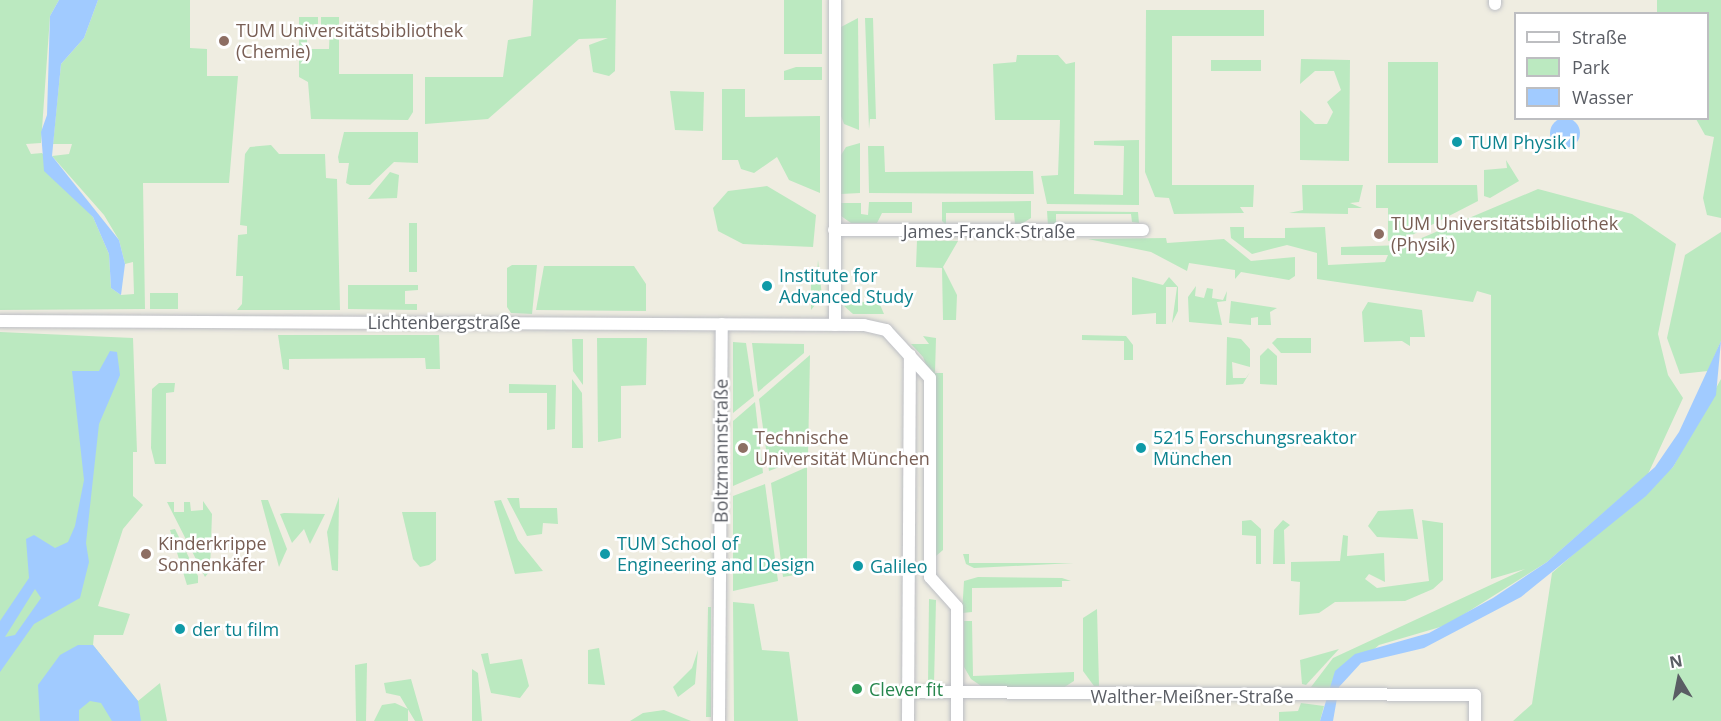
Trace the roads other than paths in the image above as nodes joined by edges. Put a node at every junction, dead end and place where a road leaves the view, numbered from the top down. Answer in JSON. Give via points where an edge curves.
{"nodes":[{"id":1,"x":836,"y":0,"type":"edge"},
{"id":2,"x":834,"y":230,"type":"junction"},
{"id":3,"x":1143,"y":230,"type":"dead end"},
{"id":4,"x":0,"y":321,"type":"edge"},
{"id":5,"x":722,"y":324,"type":"junction"},
{"id":6,"x":835,"y":325,"type":"junction"},
{"id":7,"x":910,"y":355,"type":"junction"},
{"id":8,"x":909,"y":692,"type":"junction"},
{"id":9,"x":957,"y":694,"type":"junction"},
{"id":10,"x":719,"y":721,"type":"edge"},
{"id":11,"x":908,"y":721,"type":"edge"},
{"id":12,"x":957,"y":721,"type":"edge"},
{"id":13,"x":1475,"y":721,"type":"edge"}],
"edges":[{"from":1,"to":2,"type":"street"},
{"from":2,"to":3,"type":"street","name":"James-Franck-Straße"},
{"from":2,"to":6,"type":"street"},
{"from":4,"to":5,"type":"street","name":"Lichtenbergstraße"},
{"from":5,"to":6,"type":"street","name":"Lichtenbergstraße"},
{"from":5,"to":10,"type":"street","name":"Boltzmannstraße"},
{"from":6,"to":7,"type":"street","name":"Lichtenbergstraße","via":[[886,330]]},
{"from":7,"to":8,"type":"street"},
{"from":7,"to":9,"type":"street","via":[[930,378],[930,576],[957,607]]},
{"from":8,"to":9,"type":"street","name":"Walther-Meißner-Straße"},
{"from":8,"to":11,"type":"street"},
{"from":9,"to":12,"type":"street"},
{"from":9,"to":13,"type":"street","name":"Walther-Meißner-Straße","via":[[1475,695]]}]}
